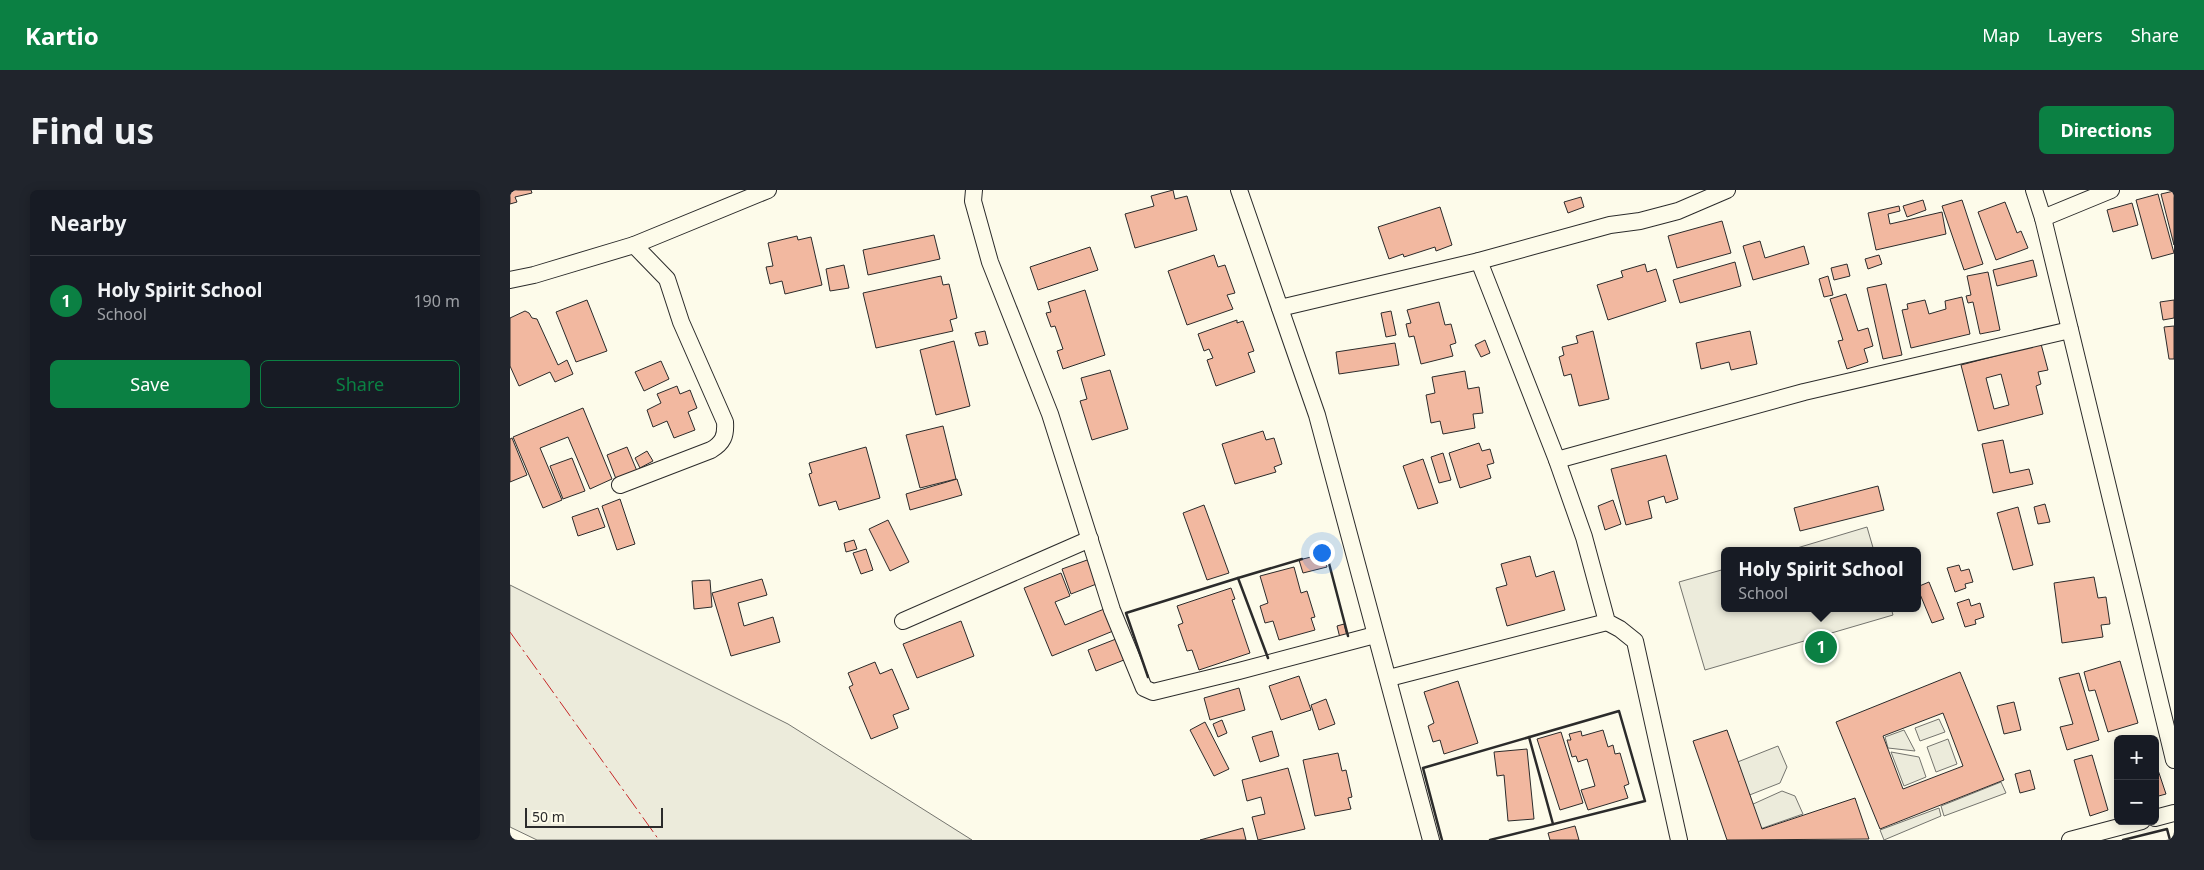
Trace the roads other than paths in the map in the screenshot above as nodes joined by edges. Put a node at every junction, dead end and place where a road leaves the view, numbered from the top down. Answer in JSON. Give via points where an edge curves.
{"nodes":[{"id":1,"x":768,"y":190,"type":"edge"},
{"id":2,"x":974,"y":190,"type":"edge"},
{"id":3,"x":1239,"y":190,"type":"edge"},
{"id":4,"x":1727,"y":190,"type":"edge"},
{"id":5,"x":2034,"y":190,"type":"edge"},
{"id":6,"x":2112,"y":190,"type":"edge"},
{"id":7,"x":2043,"y":218,"type":"junction"},
{"id":8,"x":634,"y":245,"type":"junction"},
{"id":9,"x":1479,"y":261,"type":"junction"},
{"id":10,"x":510,"y":280,"type":"edge"},
{"id":11,"x":1280,"y":308,"type":"junction"},
{"id":12,"x":2070,"y":330,"type":"junction"},
{"id":13,"x":1557,"y":460,"type":"junction"},
{"id":14,"x":620,"y":485,"type":"dead end"},
{"id":15,"x":1090,"y":539,"type":"junction"},
{"id":16,"x":903,"y":621,"type":"dead end"},
{"id":17,"x":1607,"y":622,"type":"junction"},
{"id":18,"x":1375,"y":635,"type":"junction"},
{"id":19,"x":1389,"y":678,"type":"junction"},
{"id":20,"x":2174,"y":760,"type":"edge"},
{"id":21,"x":2174,"y":813,"type":"edge"},
{"id":22,"x":2159,"y":817,"type":"edge"},
{"id":23,"x":2127,"y":825,"type":"edge"},
{"id":24,"x":1431,"y":840,"type":"edge"},
{"id":25,"x":1679,"y":840,"type":"edge"},
{"id":26,"x":2070,"y":840,"type":"edge"}],
"edges":[{"from":1,"to":8,"type":"street"},
{"from":2,"to":15,"type":"street","via":[[973,201],[990,262],[1050,414]]},
{"from":3,"to":11,"type":"street"},
{"from":4,"to":9,"type":"street","via":[[1678,210]]},
{"from":5,"to":7,"type":"street"},
{"from":6,"to":7,"type":"street"},
{"from":7,"to":12,"type":"street"},
{"from":8,"to":10,"type":"street"},
{"from":8,"to":14,"type":"street","via":[[667,280],[681,322],[725,422],[725,434],[721,444],[710,450]]},
{"from":9,"to":11,"type":"street"},
{"from":9,"to":13,"type":"street"},
{"from":11,"to":18,"type":"street","via":[[1317,415]]},
{"from":12,"to":13,"type":"street","via":[[1804,392]]},
{"from":12,"to":20,"type":"street"},
{"from":13,"to":17,"type":"street","via":[[1584,537]]},
{"from":15,"to":16,"type":"street"},
{"from":15,"to":18,"type":"street","via":[[1112,610],[1144,688],[1154,692]]},
{"from":17,"to":19,"type":"street"},
{"from":17,"to":25,"type":"street","via":[[1635,641]]},
{"from":18,"to":19,"type":"street"},
{"from":19,"to":24,"type":"street"},
{"from":21,"to":22,"type":"street"},
{"from":23,"to":26,"type":"street"}]}
